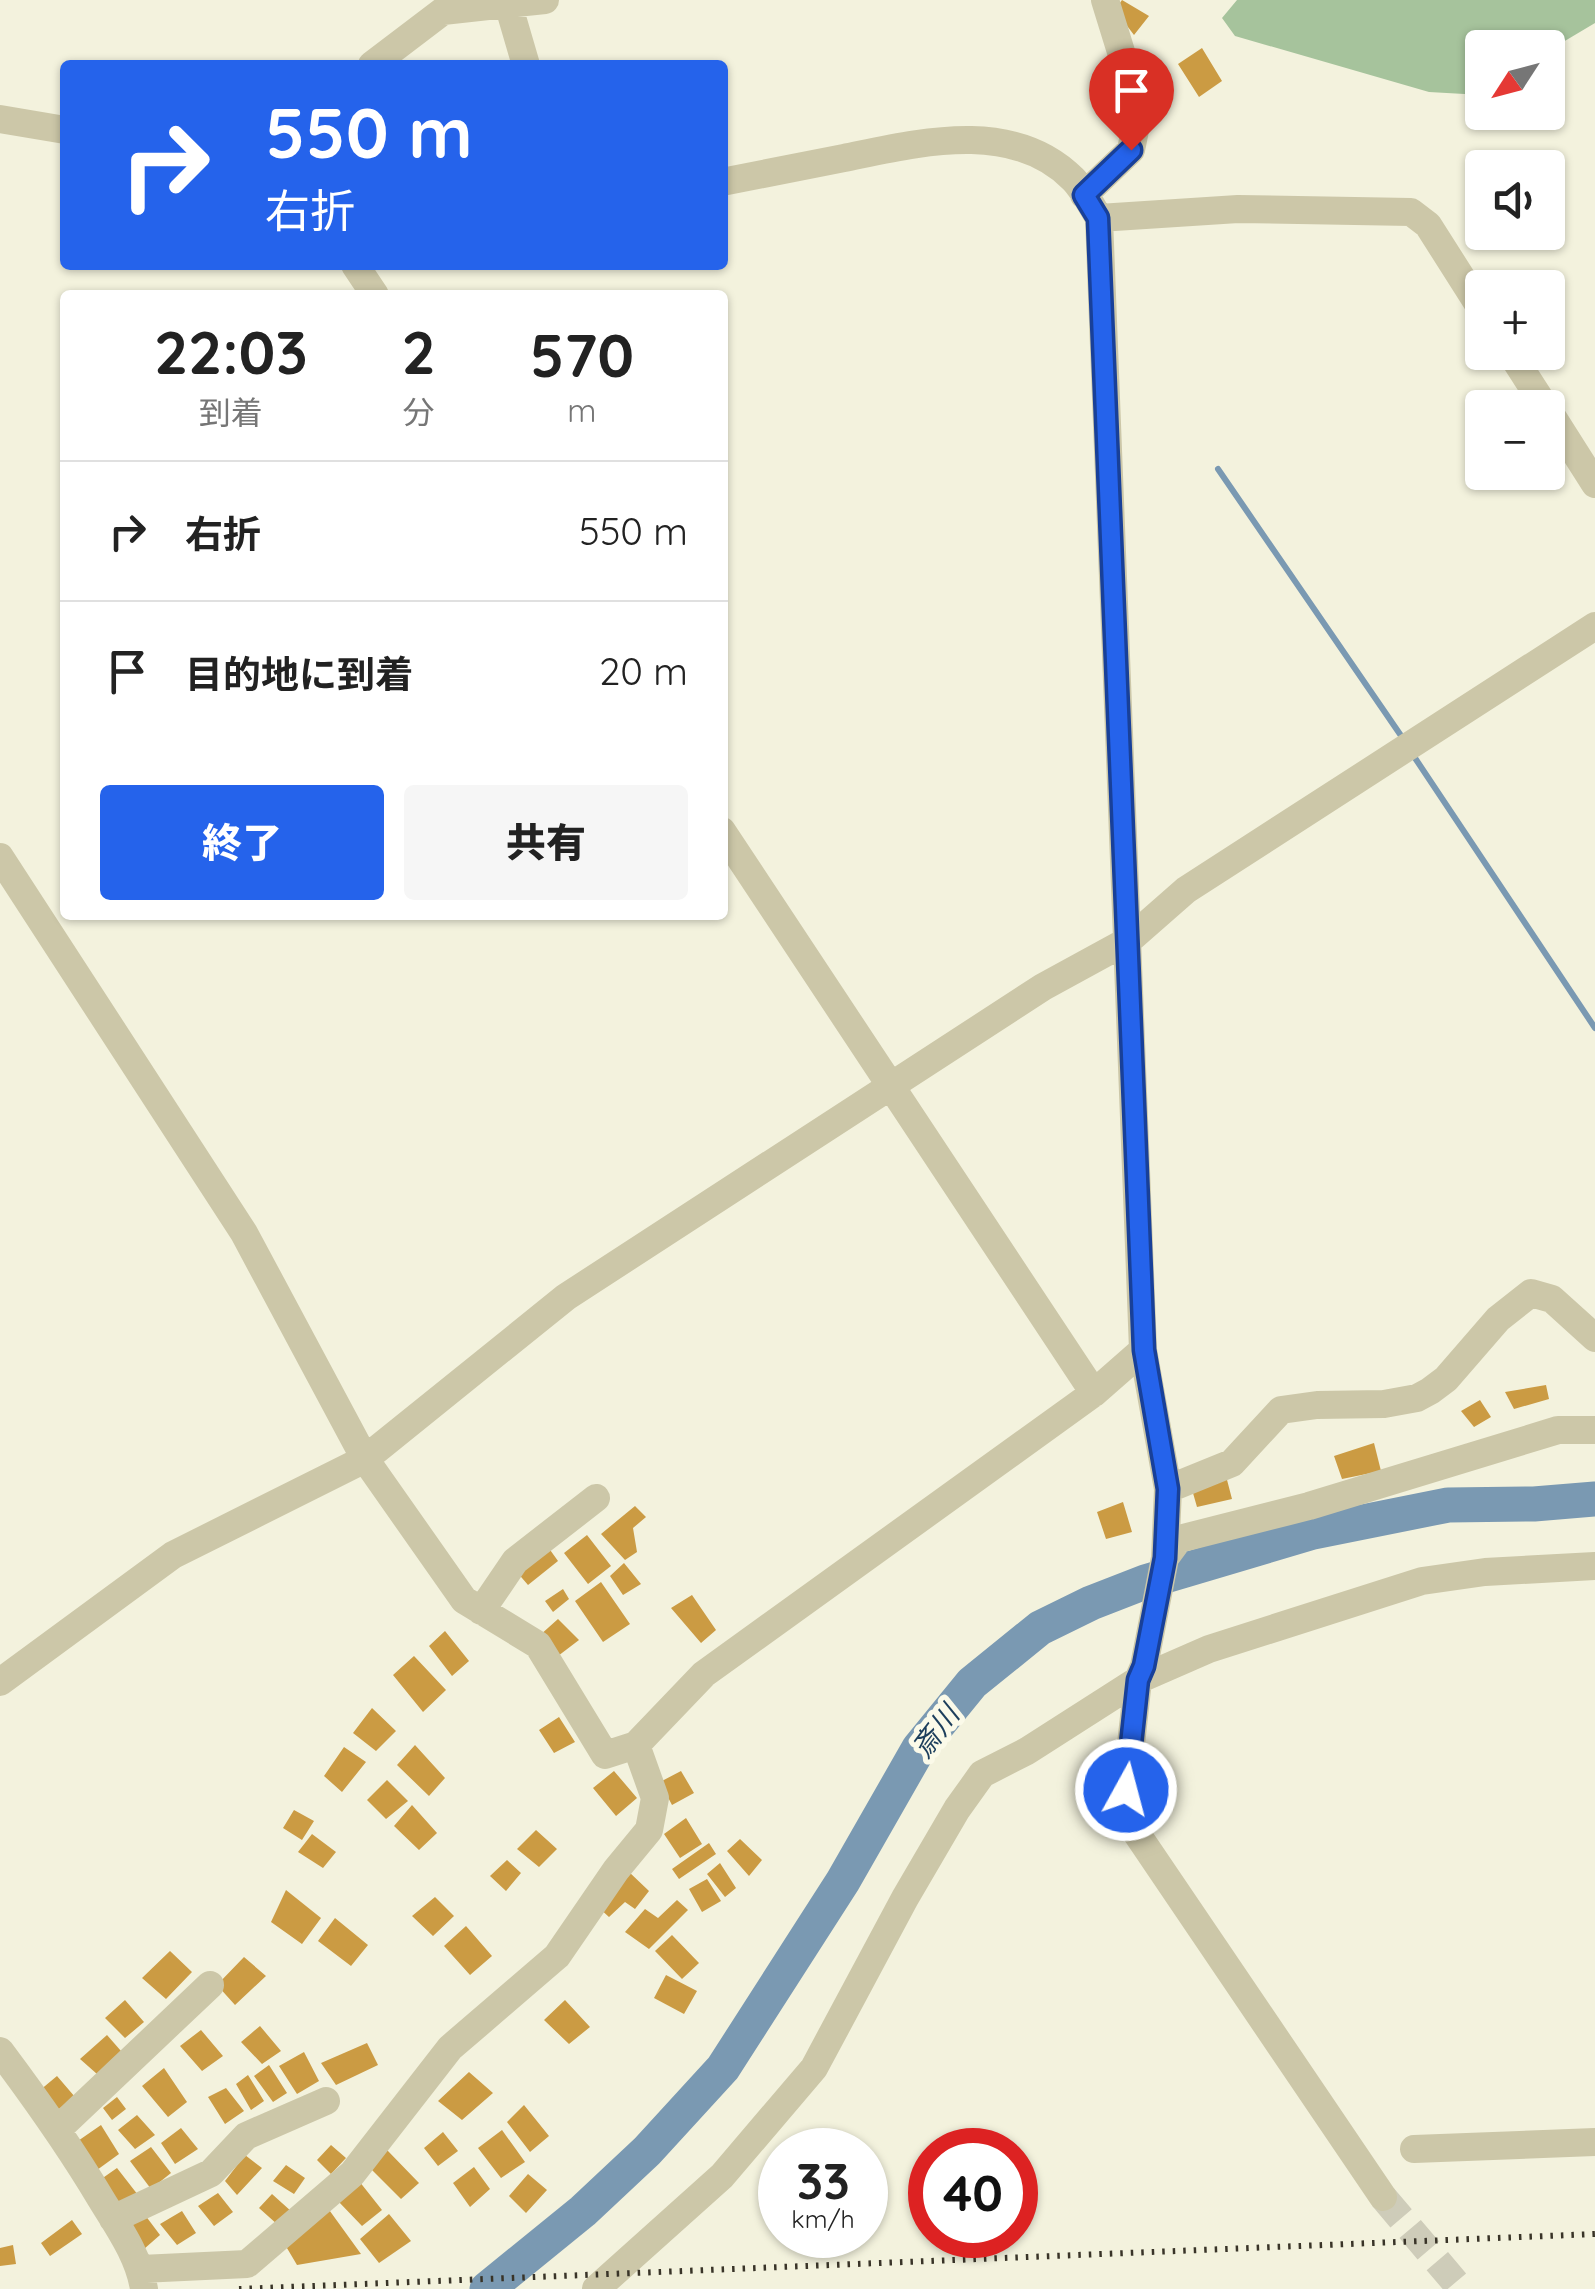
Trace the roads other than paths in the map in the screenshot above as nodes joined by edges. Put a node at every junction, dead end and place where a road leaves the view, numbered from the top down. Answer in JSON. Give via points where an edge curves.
{"nodes":[{"id":1,"x":546,"y":0,"type":"edge"},
{"id":2,"x":1105,"y":0,"type":"edge"},
{"id":3,"x":508,"y":3,"type":"edge"},
{"id":4,"x":379,"y":60,"type":"edge"},
{"id":5,"x":525,"y":60,"type":"edge"},
{"id":6,"x":0,"y":119,"type":"edge"},
{"id":7,"x":60,"y":129,"type":"edge"},
{"id":8,"x":728,"y":181,"type":"edge"},
{"id":9,"x":1091,"y":206,"type":"junction"},
{"id":10,"x":1465,"y":283,"type":"edge"},
{"id":11,"x":1565,"y":437,"type":"edge"},
{"id":12,"x":1595,"y":484,"type":"edge"},
{"id":13,"x":1595,"y":626,"type":"edge"},
{"id":14,"x":728,"y":840,"type":"edge"},
{"id":15,"x":0,"y":857,"type":"edge"},
{"id":16,"x":1129,"y":940,"type":"junction"},
{"id":17,"x":892,"y":1087,"type":"junction"},
{"id":18,"x":1595,"y":1338,"type":"edge"},
{"id":19,"x":1144,"y":1350,"type":"junction"},
{"id":20,"x":1094,"y":1393,"type":"junction"},
{"id":21,"x":1595,"y":1430,"type":"edge"},
{"id":22,"x":365,"y":1459,"type":"junction"},
{"id":23,"x":1168,"y":1489,"type":"junction"},
{"id":24,"x":596,"y":1498,"type":"dead end"},
{"id":25,"x":1165,"y":1558,"type":"junction"},
{"id":26,"x":1595,"y":1566,"type":"edge"},
{"id":27,"x":482,"y":1610,"type":"junction"},
{"id":28,"x":1141,"y":1673,"type":"junction"},
{"id":29,"x":0,"y":1682,"type":"edge"},
{"id":30,"x":636,"y":1745,"type":"junction"},
{"id":31,"x":210,"y":1985,"type":"dead end"},
{"id":32,"x":0,"y":2051,"type":"edge"},
{"id":33,"x":326,"y":2101,"type":"dead end"},
{"id":34,"x":58,"y":2129,"type":"junction"},
{"id":35,"x":1595,"y":2142,"type":"edge"},
{"id":36,"x":1414,"y":2149,"type":"dead end"},
{"id":37,"x":1383,"y":2198,"type":"tunnel mouth"},
{"id":38,"x":113,"y":2218,"type":"junction"},
{"id":39,"x":142,"y":2279,"type":"edge"},
{"id":40,"x":596,"y":2289,"type":"edge"}],
"edges":[{"from":1,"to":3,"type":"street"},
{"from":2,"to":9,"type":"street","via":[[1139,110],[1131,150]]},
{"from":3,"to":4,"type":"street","via":[[443,11]]},
{"from":3,"to":5,"type":"street"},
{"from":6,"to":7,"type":"street"},
{"from":8,"to":9,"type":"street","via":[[934,140],[980,140],[1023,147],[1075,180]]},
{"from":9,"to":10,"type":"street","via":[[1411,212],[1428,225]]},
{"from":9,"to":16,"type":"street"},
{"from":11,"to":12,"type":"street"},
{"from":13,"to":16,"type":"street","via":[[1186,890]]},
{"from":14,"to":17,"type":"street"},
{"from":15,"to":22,"type":"street","via":[[244,1233]]},
{"from":16,"to":17,"type":"street","via":[[1042,987]]},
{"from":16,"to":19,"type":"street"},
{"from":17,"to":20,"type":"street"},
{"from":17,"to":22,"type":"street","via":[[566,1297]]},
{"from":18,"to":23,"type":"street","via":[[1552,1300],[1531,1293],[1430,1391],[1384,1404],[1282,1410],[1232,1464]]},
{"from":19,"to":20,"type":"street"},
{"from":19,"to":23,"type":"street"},
{"from":20,"to":30,"type":"street","via":[[704,1674]]},
{"from":21,"to":25,"type":"street","via":[[1558,1430],[1179,1539]]},
{"from":22,"to":27,"type":"street","via":[[464,1600]]},
{"from":22,"to":29,"type":"street","via":[[173,1555]]},
{"from":23,"to":25,"type":"street"},
{"from":24,"to":27,"type":"street","via":[[515,1560]]},
{"from":25,"to":28,"type":"street"},
{"from":26,"to":28,"type":"street","via":[[1422,1582]]},
{"from":27,"to":30,"type":"street","via":[[538,1645],[605,1755]]},
{"from":28,"to":37,"type":"street","via":[[1126,1790],[1135,1830]]},
{"from":28,"to":40,"type":"street","via":[[982,1774],[905,1898],[814,2068],[722,2176]]},
{"from":30,"to":39,"type":"street","via":[[656,1798],[649,1830],[557,1956],[450,2048],[352,2174],[247,2264]]},
{"from":31,"to":34,"type":"street"},
{"from":32,"to":34,"type":"street"},
{"from":33,"to":38,"type":"street","via":[[246,2136],[211,2172]]},
{"from":34,"to":38,"type":"street"},
{"from":35,"to":36,"type":"street"},
{"from":38,"to":39,"type":"street"}]}
